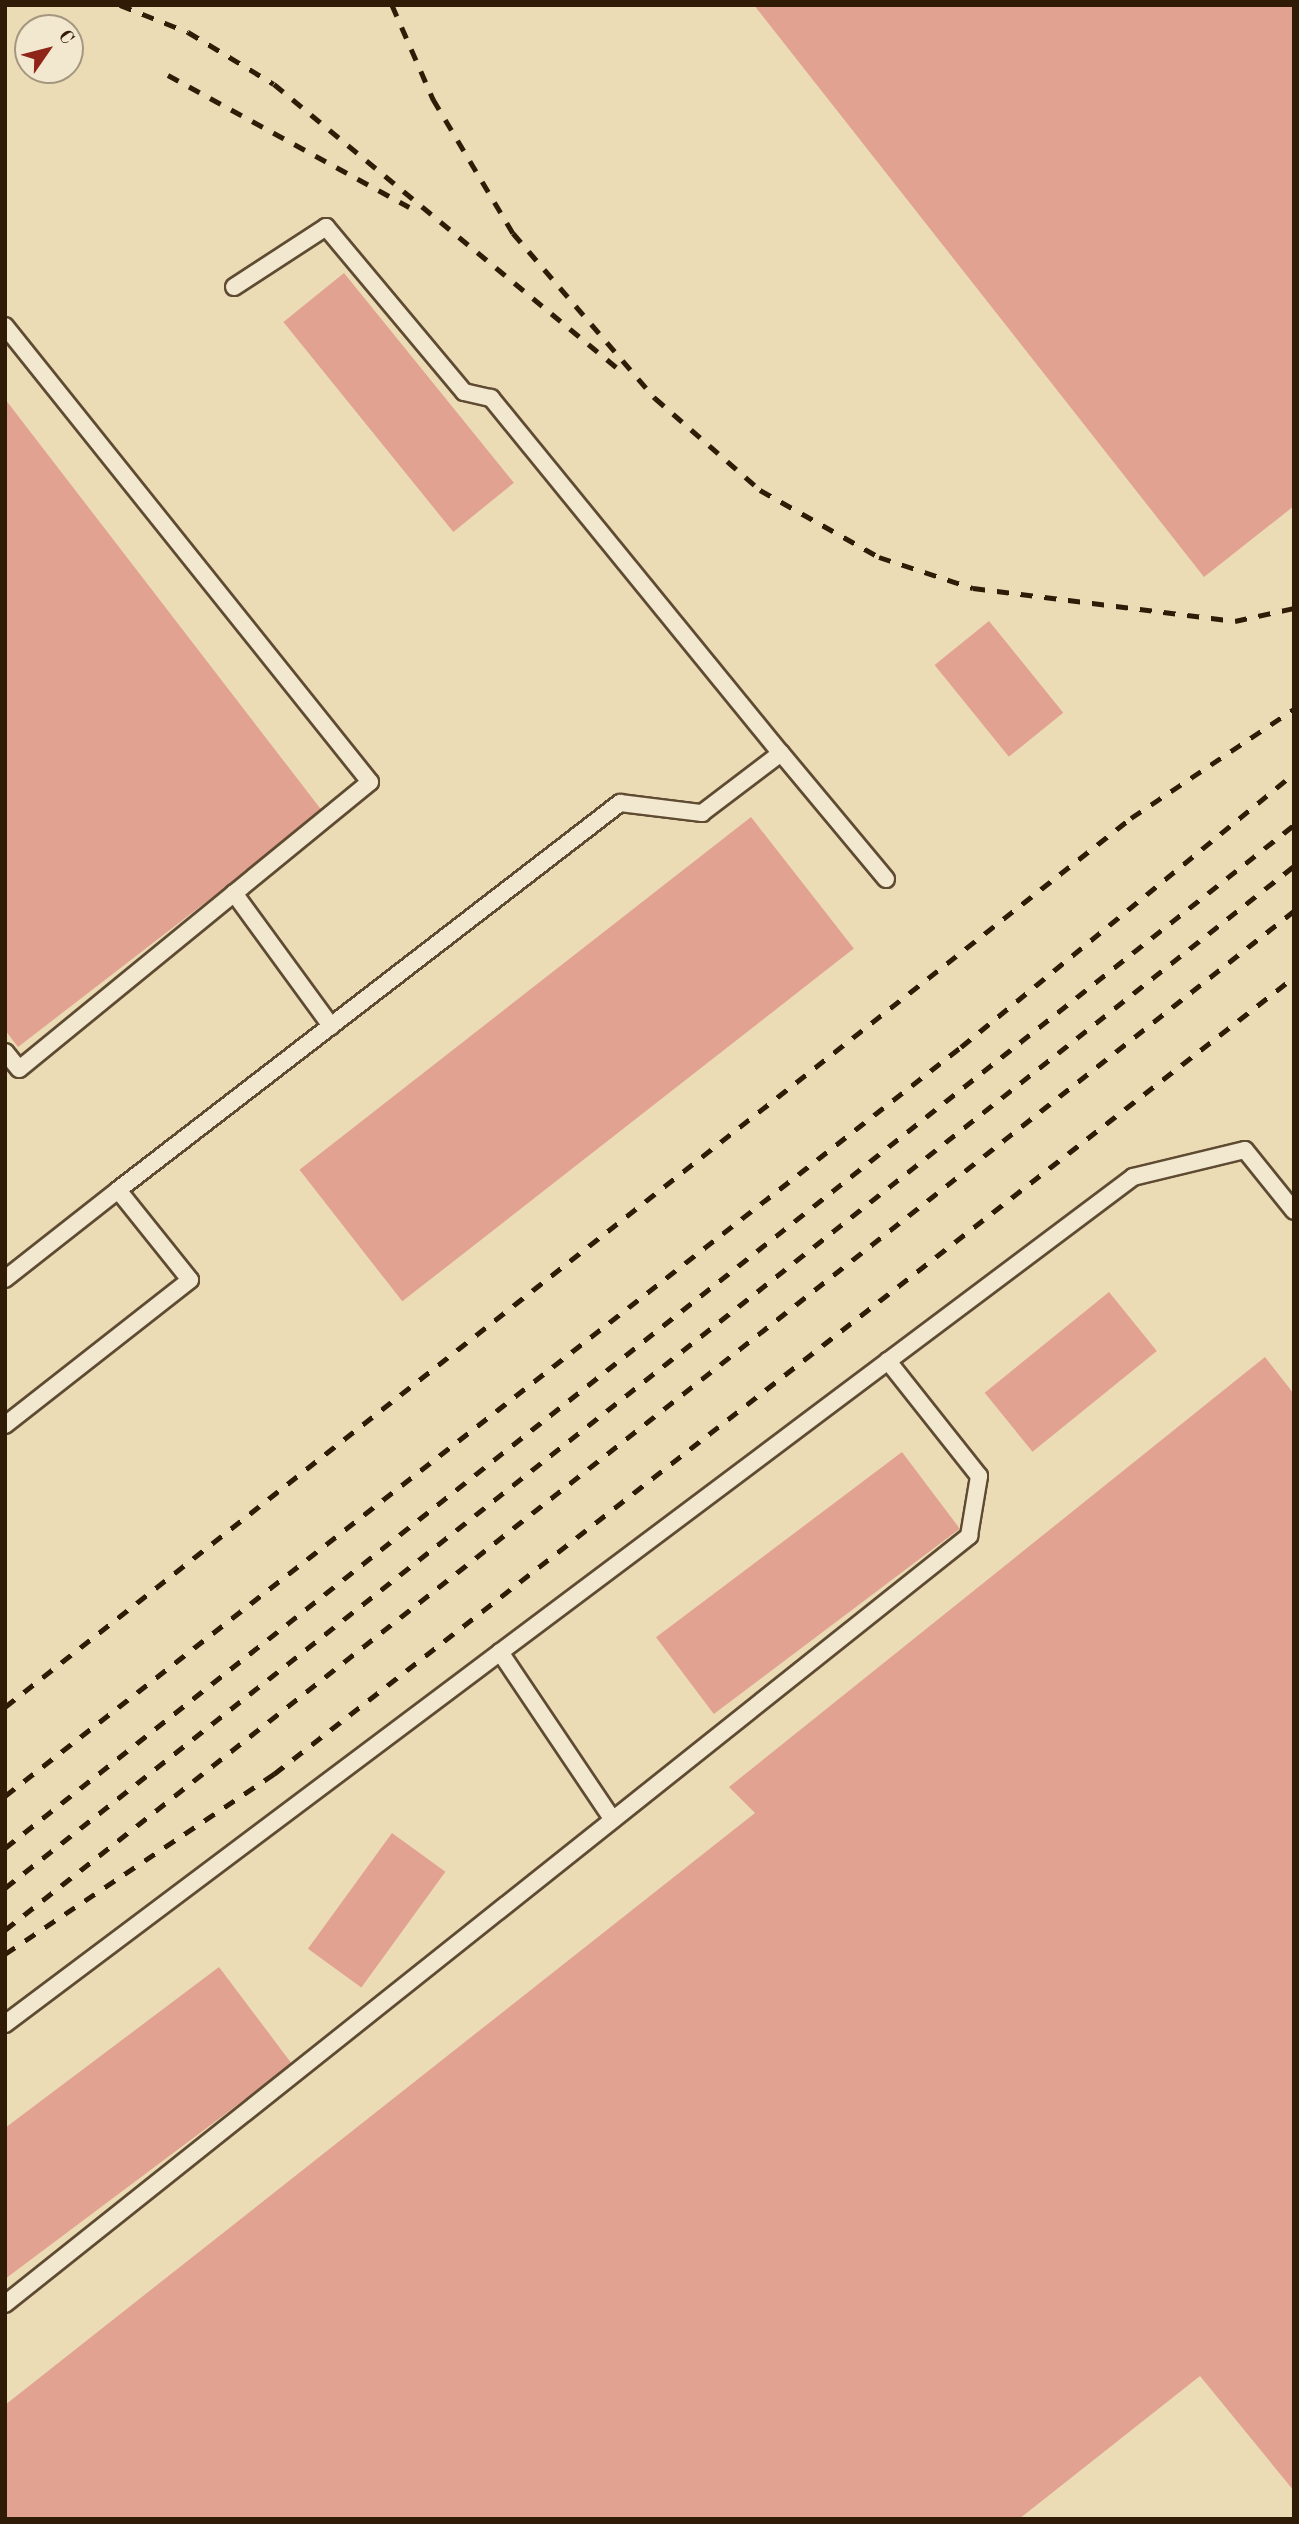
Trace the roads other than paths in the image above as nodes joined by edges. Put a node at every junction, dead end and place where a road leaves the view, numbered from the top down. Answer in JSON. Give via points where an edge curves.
{"nodes":[{"id":1,"x":234,"y":287,"type":"dead end"},
{"id":2,"x":5,"y":326,"type":"edge"},
{"id":3,"x":781,"y":753,"type":"junction"},
{"id":4,"x":886,"y":879,"type":"dead end"},
{"id":5,"x":234,"y":893,"type":"junction"},
{"id":6,"x":331,"y":1027,"type":"junction"},
{"id":7,"x":5,"y":1052,"type":"edge"},
{"id":8,"x":118,"y":1190,"type":"junction"},
{"id":9,"x":1294,"y":1211,"type":"edge"},
{"id":10,"x":5,"y":1279,"type":"edge"},
{"id":11,"x":888,"y":1361,"type":"junction"},
{"id":12,"x":5,"y":1425,"type":"edge"},
{"id":13,"x":500,"y":1652,"type":"junction"},
{"id":14,"x":613,"y":1820,"type":"junction"},
{"id":15,"x":5,"y":2024,"type":"edge"},
{"id":16,"x":5,"y":2304,"type":"edge"}],
"edges":[{"from":1,"to":3,"type":"lane","via":[[326,227],[464,392],[491,398]]},
{"from":2,"to":5,"type":"lane","via":[[369,782]]},
{"from":3,"to":4,"type":"lane"},
{"from":3,"to":6,"type":"lane","via":[[702,813],[620,803]]},
{"from":5,"to":6,"type":"lane"},
{"from":5,"to":7,"type":"lane","via":[[19,1069]]},
{"from":6,"to":8,"type":"lane"},
{"from":8,"to":10,"type":"lane"},
{"from":8,"to":12,"type":"lane","via":[[190,1280]]},
{"from":9,"to":11,"type":"lane","via":[[1245,1150],[1133,1177]]},
{"from":11,"to":13,"type":"lane"},
{"from":11,"to":14,"type":"lane","via":[[979,1476],[970,1536]]},
{"from":13,"to":14,"type":"lane"},
{"from":13,"to":15,"type":"lane"},
{"from":14,"to":16,"type":"lane"}]}
